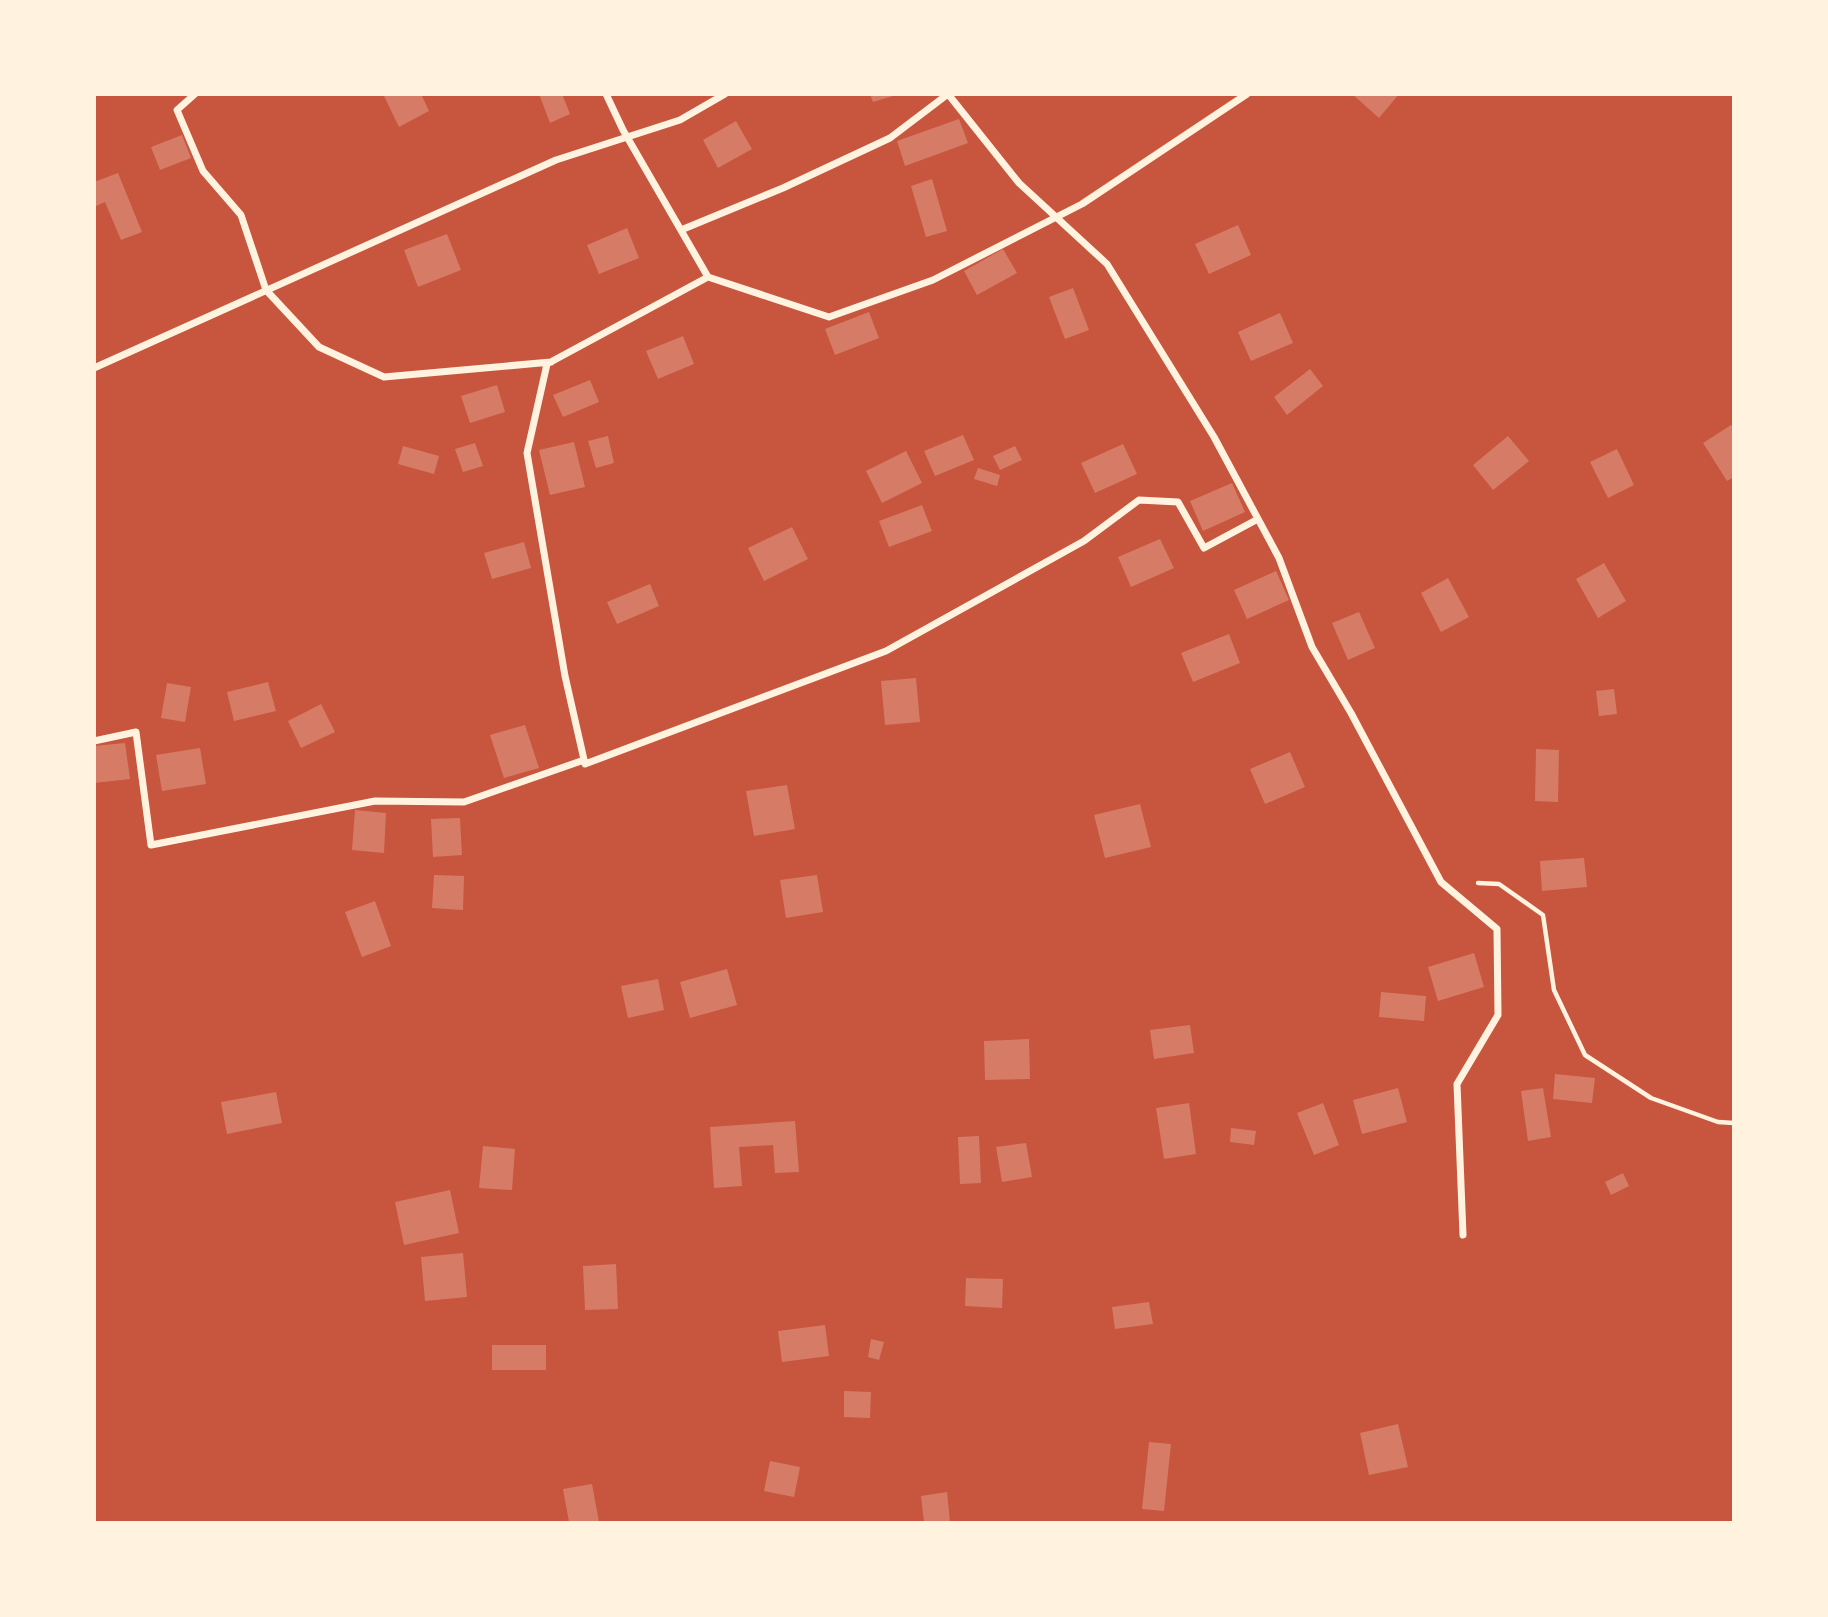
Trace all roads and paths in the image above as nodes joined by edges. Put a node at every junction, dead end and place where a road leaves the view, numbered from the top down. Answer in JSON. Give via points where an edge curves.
{"nodes":[{"id":1,"x":195,"y":94,"type":"edge"},
{"id":2,"x":606,"y":94,"type":"edge"},
{"id":3,"x":725,"y":94,"type":"edge"},
{"id":4,"x":948,"y":94,"type":"edge"},
{"id":5,"x":1247,"y":94,"type":"edge"},
{"id":6,"x":627,"y":136,"type":"junction"},
{"id":7,"x":1056,"y":217,"type":"junction"},
{"id":8,"x":681,"y":230,"type":"junction"},
{"id":9,"x":708,"y":277,"type":"junction"},
{"id":10,"x":266,"y":290,"type":"junction"},
{"id":11,"x":551,"y":362,"type":"junction"},
{"id":12,"x":94,"y":368,"type":"edge"},
{"id":13,"x":1258,"y":519,"type":"junction"},
{"id":14,"x":94,"y":741,"type":"edge"},
{"id":15,"x":584,"y":760,"type":"junction"},
{"id":16,"x":1441,"y":882,"type":"junction"},
{"id":17,"x":1734,"y":1124,"type":"edge"},
{"id":18,"x":1463,"y":1236,"type":"dead end"}],
"edges":[{"from":1,"to":10,"type":"street","via":[[177,110],[203,171],[241,215]]},
{"from":2,"to":6,"type":"street"},
{"from":3,"to":6,"type":"street","via":[[680,120]]},
{"from":4,"to":7,"type":"street","via":[[1019,183]]},
{"from":4,"to":8,"type":"street","via":[[890,138]]},
{"from":5,"to":7,"type":"street","via":[[1114,184]]},
{"from":6,"to":8,"type":"street"},
{"from":6,"to":10,"type":"street","via":[[556,160]]},
{"from":7,"to":9,"type":"street","via":[[933,280],[829,317]]},
{"from":7,"to":13,"type":"street","via":[[1107,264],[1214,437]]},
{"from":8,"to":9,"type":"street"},
{"from":9,"to":11,"type":"street"},
{"from":10,"to":11,"type":"street","via":[[319,347],[384,377]]},
{"from":10,"to":12,"type":"street"},
{"from":11,"to":15,"type":"street","via":[[527,453]]},
{"from":13,"to":15,"type":"street","via":[[1204,548],[1178,502],[1139,500],[1084,541],[886,651],[585,764]]},
{"from":13,"to":16,"type":"street","via":[[1279,558],[1312,647]]},
{"from":14,"to":15,"type":"street","via":[[136,732],[151,845],[375,801],[464,802]]},
{"from":16,"to":17,"type":"path","via":[[1499,884],[1543,915],[1554,990],[1585,1055],[1651,1098]]},
{"from":16,"to":18,"type":"street","via":[[1497,929],[1498,1015],[1457,1084]]}]}
